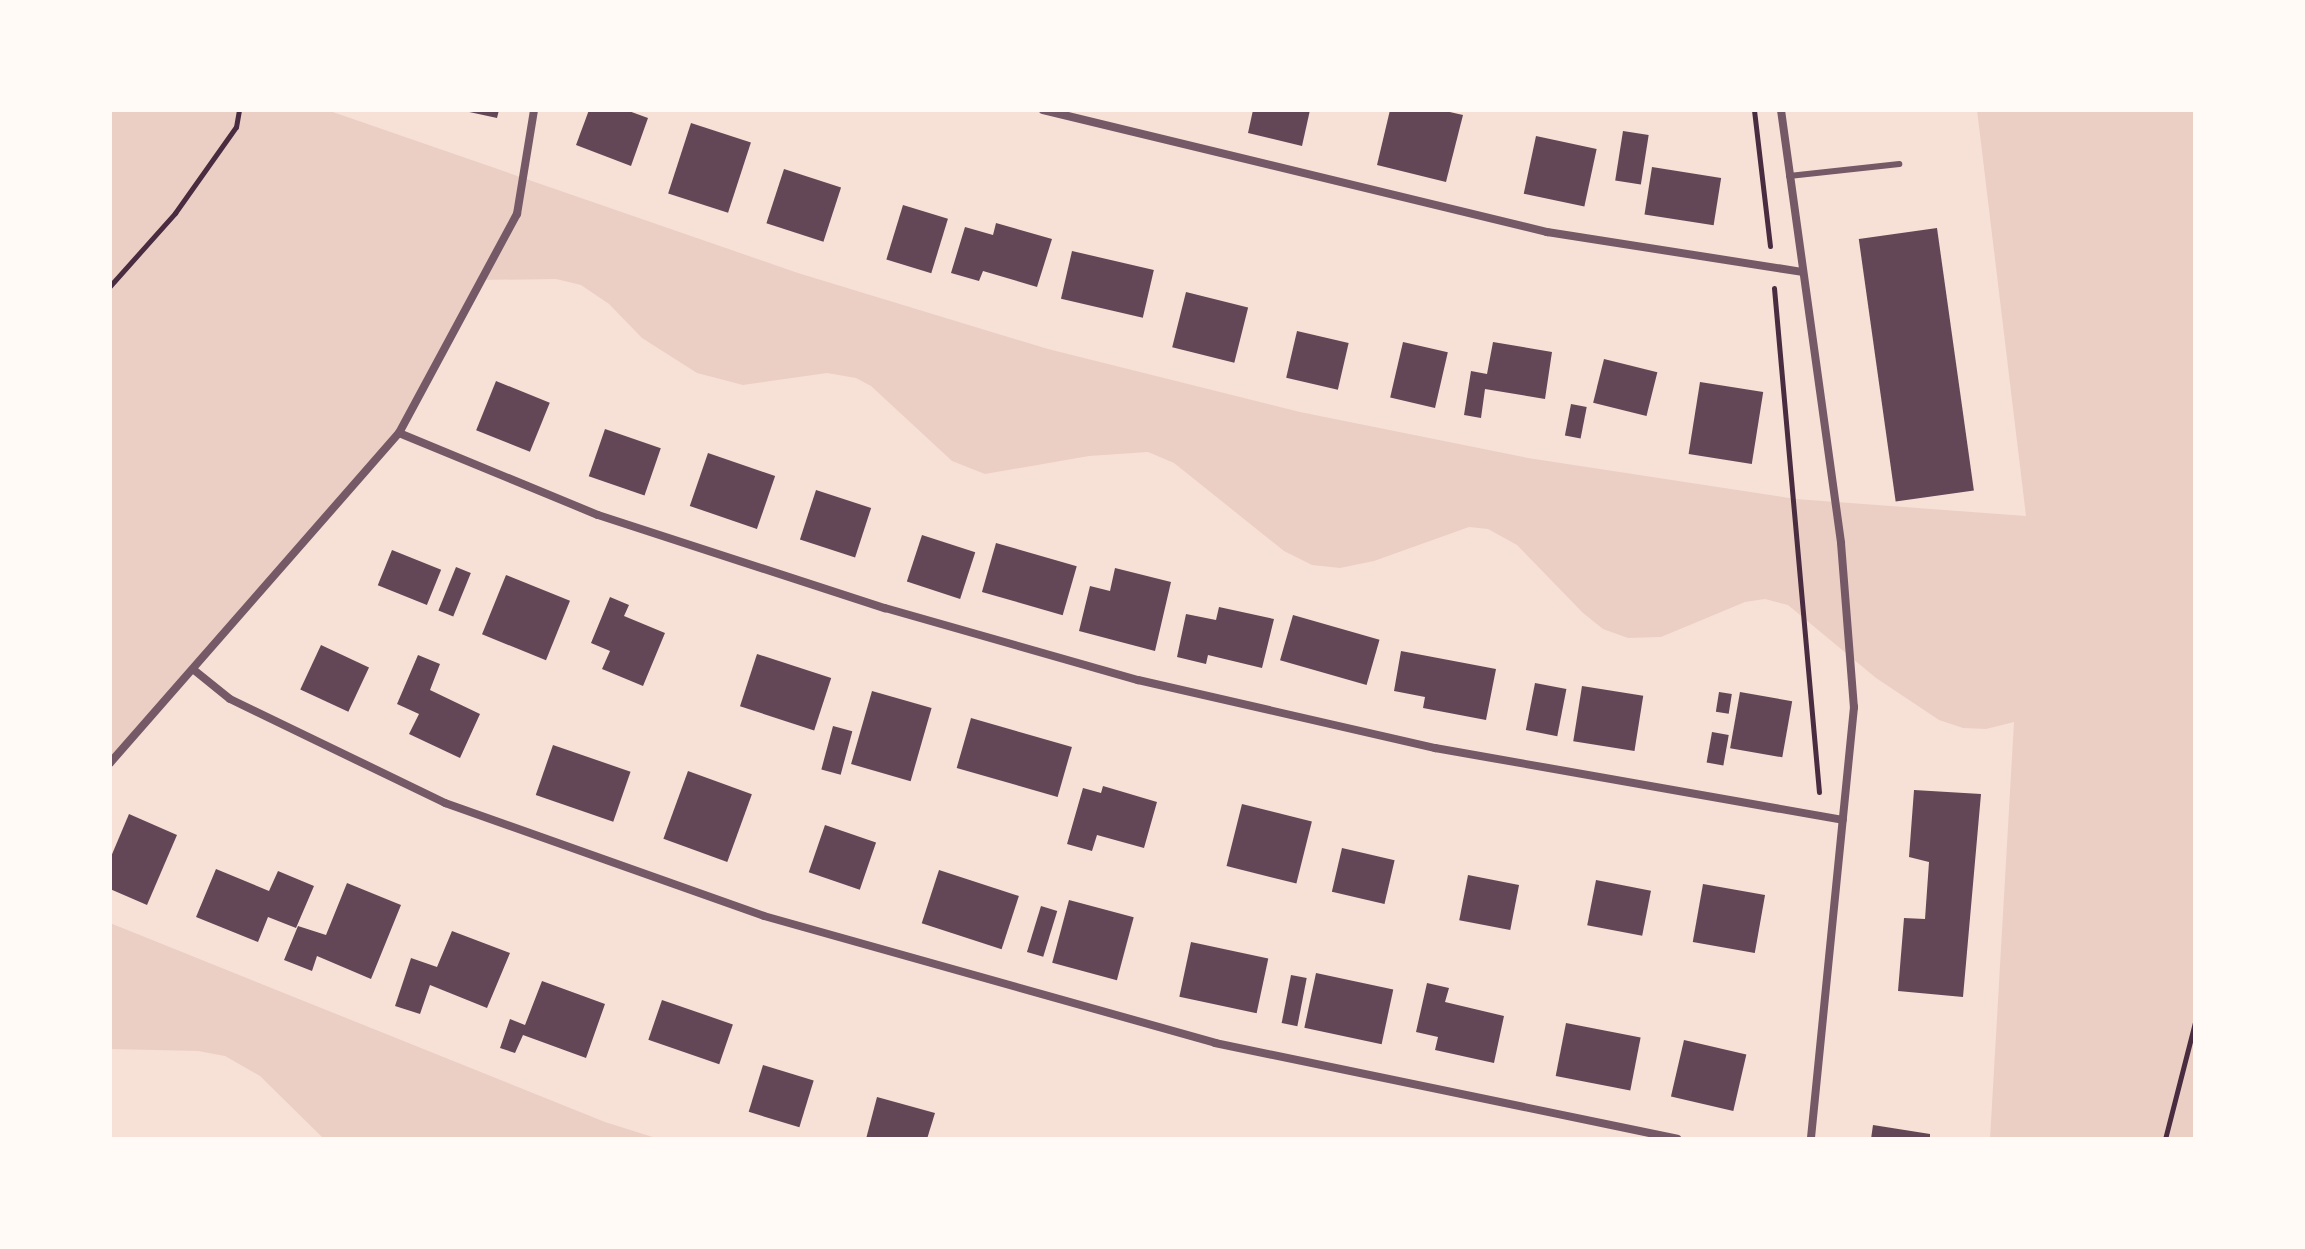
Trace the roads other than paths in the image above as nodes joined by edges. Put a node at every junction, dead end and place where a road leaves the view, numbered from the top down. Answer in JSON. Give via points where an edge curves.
{"nodes":[{"id":1,"x":534,"y":110,"type":"edge"},
{"id":2,"x":1043,"y":110,"type":"edge"},
{"id":3,"x":1781,"y":110,"type":"edge"},
{"id":4,"x":1899,"y":164,"type":"dead end"},
{"id":5,"x":1789,"y":176,"type":"junction"},
{"id":6,"x":1802,"y":272,"type":"junction"},
{"id":7,"x":399,"y":433,"type":"junction"},
{"id":8,"x":194,"y":670,"type":"junction"},
{"id":9,"x":110,"y":763,"type":"edge"},
{"id":10,"x":1843,"y":820,"type":"junction"},
{"id":11,"x":1677,"y":1139,"type":"edge"},
{"id":12,"x":1811,"y":1139,"type":"edge"}],
"edges":[{"from":1,"to":7,"type":"street","via":[[517,214]]},
{"from":2,"to":6,"type":"street","via":[[1547,232]]},
{"from":3,"to":5,"type":"street"},
{"from":4,"to":5,"type":"lane"},
{"from":5,"to":6,"type":"street"},
{"from":6,"to":10,"type":"street","via":[[1841,543],[1854,707]]},
{"from":7,"to":8,"type":"street"},
{"from":7,"to":10,"type":"street","via":[[598,515],[885,608],[1138,680],[1435,748]]},
{"from":8,"to":9,"type":"street"},
{"from":8,"to":11,"type":"street","via":[[230,699],[445,803],[764,916],[1215,1043]]},
{"from":10,"to":12,"type":"street"}]}
